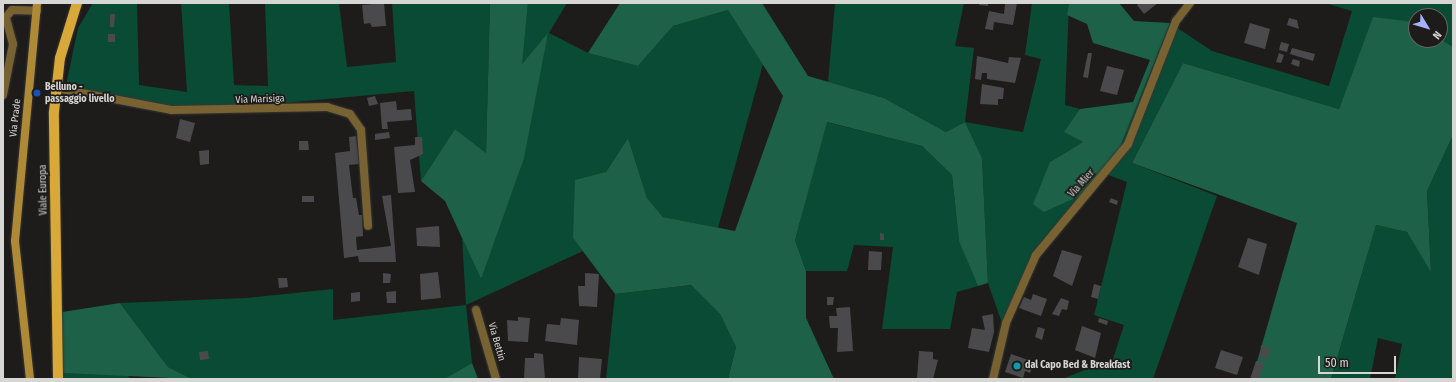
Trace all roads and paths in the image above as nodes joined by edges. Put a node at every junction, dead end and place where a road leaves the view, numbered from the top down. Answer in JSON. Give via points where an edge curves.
{"nodes":[{"id":1,"x":77,"y":3,"type":"edge"},
{"id":2,"x":1190,"y":3,"type":"edge"},
{"id":3,"x":37,"y":7,"type":"edge"},
{"id":4,"x":56,"y":88,"type":"junction"},
{"id":5,"x":3,"y":96,"type":"edge"},
{"id":6,"x":368,"y":226,"type":"dead end"},
{"id":7,"x":476,"y":310,"type":"dead end"},
{"id":8,"x":30,"y":379,"type":"edge"},
{"id":9,"x":58,"y":379,"type":"edge"},
{"id":10,"x":496,"y":379,"type":"edge"},
{"id":11,"x":993,"y":379,"type":"edge"}],
"edges":[{"from":1,"to":4,"type":"main road","name":"Viale Europa","via":[[66,30]]},
{"from":2,"to":11,"type":"street","name":"Via Mier","via":[[1176,21],[1125,149],[1036,255],[1005,328]]},
{"from":3,"to":5,"type":"street","via":[[12,10],[6,17],[13,44]]},
{"from":3,"to":8,"type":"main road","name":"Via Prade","via":[[15,228],[16,273]]},
{"from":4,"to":6,"type":"street","name":"Via Marisiga","via":[[171,110],[327,107],[350,114],[361,130]]},
{"from":4,"to":9,"type":"main road","name":"Viale Europa"},
{"from":7,"to":10,"type":"street","name":"Via Bettin"}]}
